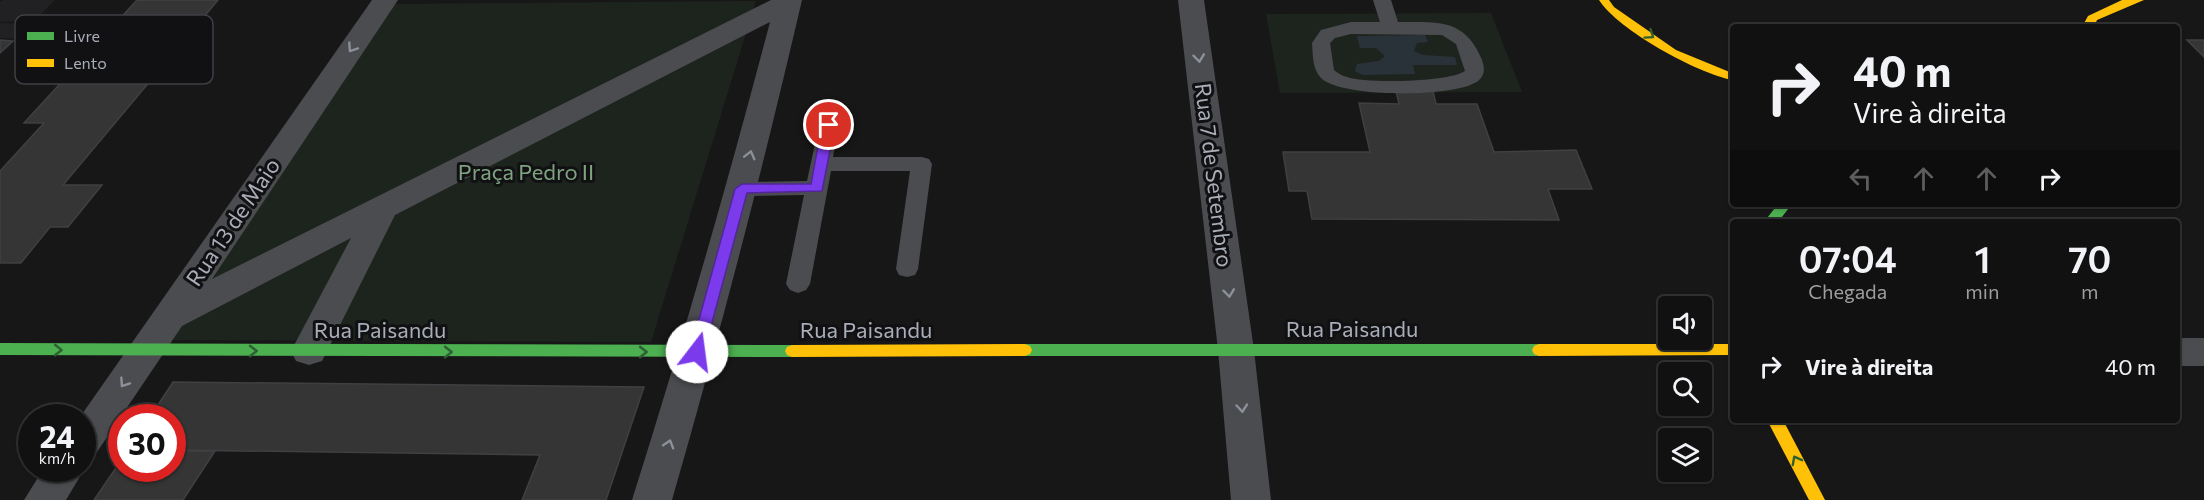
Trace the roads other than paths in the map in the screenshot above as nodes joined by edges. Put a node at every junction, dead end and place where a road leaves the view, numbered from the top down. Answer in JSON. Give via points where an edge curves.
{"nodes":[{"id":1,"x":385,"y":0,"type":"edge"},
{"id":2,"x":1191,"y":0,"type":"edge"},
{"id":3,"x":1382,"y":0,"type":"edge"},
{"id":4,"x":2139,"y":0,"type":"edge"},
{"id":5,"x":789,"y":1,"type":"edge"},
{"id":6,"x":1603,"y":3,"type":"edge"},
{"id":7,"x":2089,"y":24,"type":"edge"},
{"id":8,"x":1391,"y":28,"type":"junction"},
{"id":9,"x":1730,"y":76,"type":"edge"},
{"id":10,"x":829,"y":125,"type":"dead end"},
{"id":11,"x":821,"y":164,"type":"junction"},
{"id":12,"x":817,"y":188,"type":"junction"},
{"id":13,"x":742,"y":189,"type":"junction"},
{"id":14,"x":1783,"y":207,"type":"edge"},
{"id":15,"x":383,"y":208,"type":"junction"},
{"id":16,"x":1773,"y":219,"type":"edge"},
{"id":17,"x":906,"y":269,"type":"dead end"},
{"id":18,"x":798,"y":284,"type":"dead end"},
{"id":19,"x":168,"y":317,"type":"junction"},
{"id":20,"x":0,"y":349,"type":"edge"},
{"id":21,"x":1236,"y":350,"type":"junction"},
{"id":22,"x":1730,"y":350,"type":"edge"},
{"id":23,"x":146,"y":351,"type":"junction"},
{"id":24,"x":309,"y":351,"type":"junction"},
{"id":25,"x":697,"y":352,"type":"junction"},
{"id":26,"x":2180,"y":352,"type":"edge"},
{"id":27,"x":2204,"y":352,"type":"edge"},
{"id":28,"x":1777,"y":423,"type":"edge"},
{"id":29,"x":96,"y":424,"type":"edge"},
{"id":30,"x":56,"y":482,"type":"edge"},
{"id":31,"x":44,"y":500,"type":"edge"},
{"id":32,"x":652,"y":500,"type":"edge"},
{"id":33,"x":1251,"y":500,"type":"edge"},
{"id":34,"x":1817,"y":500,"type":"edge"}],
"edges":[{"from":1,"to":19,"type":"street","name":"Rua 13 de Maio","one_way":true},
{"from":2,"to":21,"type":"street","name":"Rua 7 de Setembro","one_way":true},
{"from":3,"to":8,"type":"lane"},
{"from":4,"to":7,"type":"street","via":[[2128,1],[2092,18]]},
{"from":13,"to":5,"type":"street","one_way":true},
{"from":5,"to":15,"type":"street"},
{"from":6,"to":9,"type":"street","one_way":true,"via":[[1672,52]]},
{"from":8,"to":8,"type":"lane","via":[[1352,28],[1328,34],[1321,43],[1325,71],[1338,82],[1362,87],[1451,84],[1470,80],[1474,75],[1461,37],[1438,28]]},
{"from":10,"to":11,"type":"lane"},
{"from":11,"to":12,"type":"lane"},
{"from":11,"to":17,"type":"lane","via":[[921,164]]},
{"from":12,"to":13,"type":"lane"},
{"from":12,"to":18,"type":"lane"},
{"from":13,"to":25,"type":"street"},
{"from":14,"to":16,"type":"street"},
{"from":15,"to":19,"type":"street"},
{"from":15,"to":24,"type":"street"},
{"from":19,"to":23,"type":"street","name":"Rua 13 de Maio"},
{"from":20,"to":23,"type":"street","name":"Rua Paisandu","one_way":true},
{"from":21,"to":22,"type":"street","name":"Rua Paisandu"},
{"from":21,"to":25,"type":"street","name":"Rua Paisandu"},
{"from":21,"to":33,"type":"street","name":"Rua 7 de Setembro","one_way":true},
{"from":23,"to":24,"type":"street","name":"Rua Paisandu","one_way":true},
{"from":23,"to":29,"type":"street","name":"Rua 13 de Maio","one_way":true},
{"from":24,"to":25,"type":"street","name":"Rua Paisandu","one_way":true},
{"from":32,"to":25,"type":"street","one_way":true},
{"from":26,"to":27,"type":"street"},
{"from":34,"to":28,"type":"street","one_way":true},
{"from":30,"to":31,"type":"street"}]}
